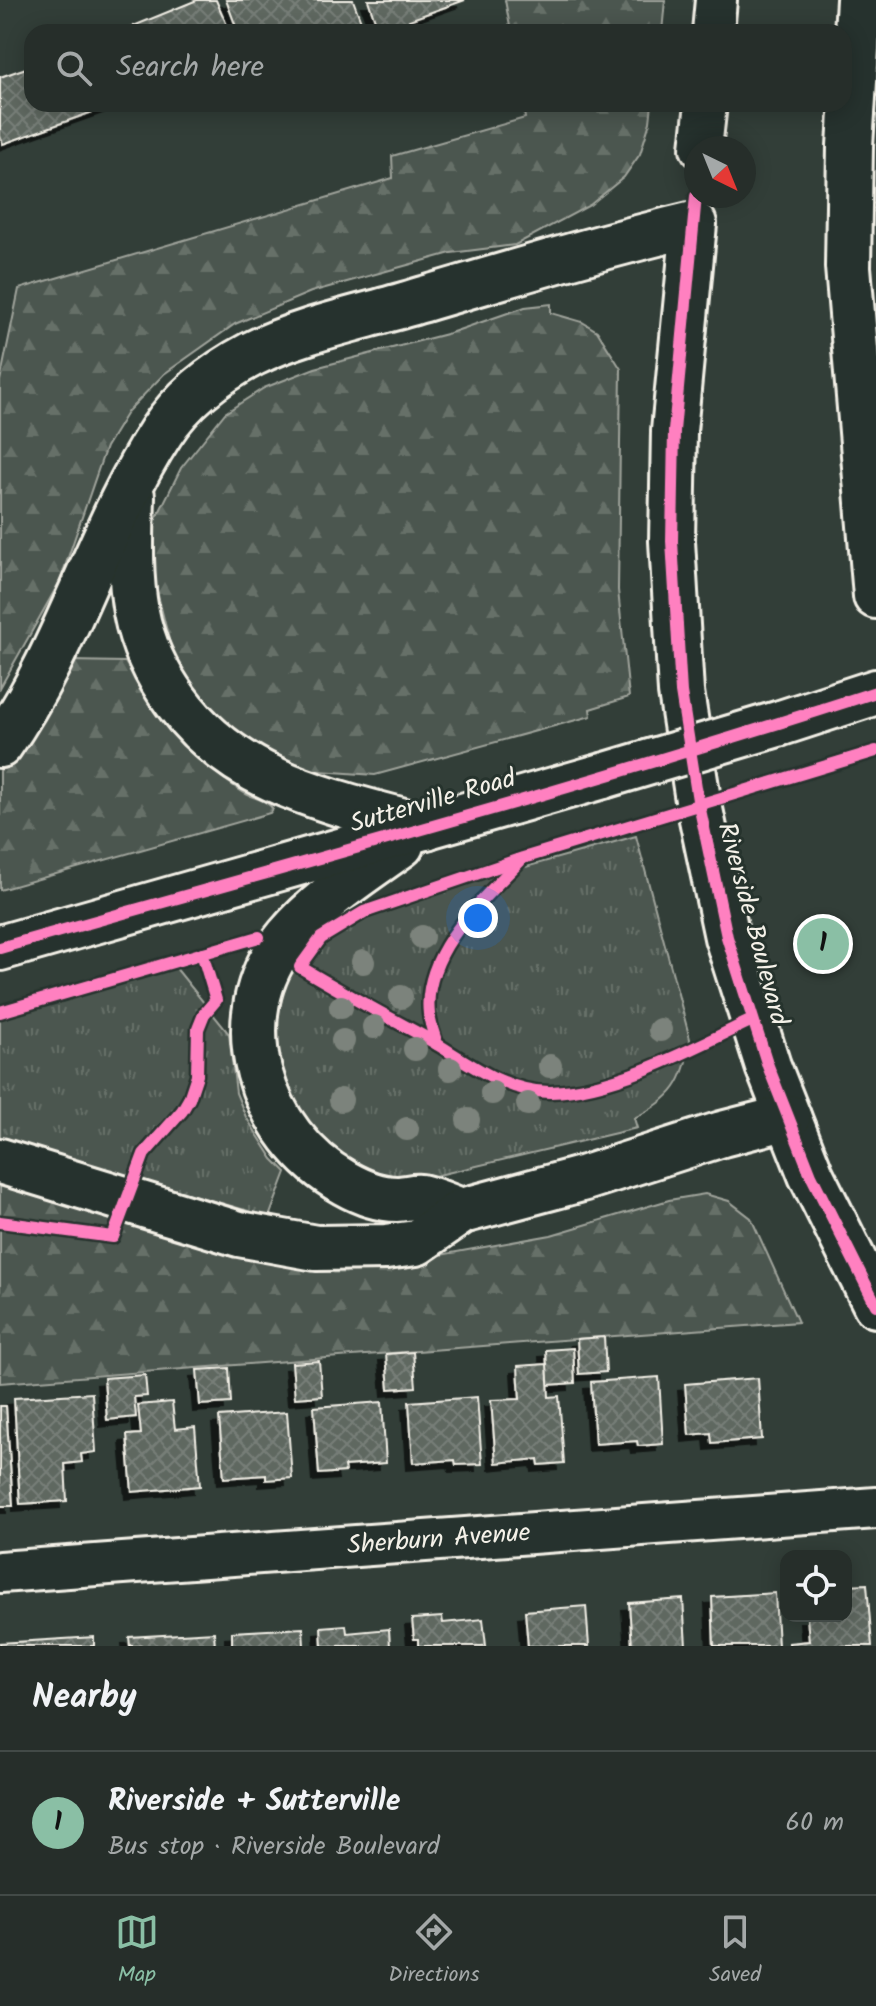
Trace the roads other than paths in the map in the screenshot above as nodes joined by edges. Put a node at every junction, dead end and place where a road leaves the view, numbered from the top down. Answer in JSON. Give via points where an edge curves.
{"nodes":[{"id":1,"x":716,"y":0,"type":"edge"},
{"id":2,"x":859,"y":0,"type":"edge"},
{"id":3,"x":714,"y":24,"type":"edge"},
{"id":4,"x":705,"y":112,"type":"edge"},
{"id":5,"x":702,"y":136,"type":"edge"},
{"id":6,"x":695,"y":210,"type":"edge"},
{"id":7,"x":132,"y":486,"type":"junction"},
{"id":8,"x":876,"y":596,"type":"edge"},
{"id":9,"x":876,"y":692,"type":"edge"},
{"id":10,"x":0,"y":745,"type":"edge"},
{"id":11,"x":426,"y":827,"type":"junction"},
{"id":12,"x":0,"y":948,"type":"edge"},
{"id":13,"x":788,"y":1117,"type":"junction"},
{"id":14,"x":0,"y":1161,"type":"edge"},
{"id":15,"x":462,"y":1211,"type":"junction"},
{"id":16,"x":876,"y":1305,"type":"edge"},
{"id":17,"x":876,"y":1508,"type":"edge"},
{"id":18,"x":0,"y":1572,"type":"edge"}],
"edges":[{"from":1,"to":3,"type":"street"},
{"from":2,"to":8,"type":"main road","via":[[848,267]]},
{"from":4,"to":5,"type":"street"},
{"from":6,"to":7,"type":"main road","via":[[621,241],[295,336],[254,353],[215,376],[176,410]]},
{"from":6,"to":13,"type":"main road","name":"Riverside Boulevard","via":[[674,431],[672,541],[681,692],[727,937]]},
{"from":7,"to":10,"type":"main road","via":[[67,628]]},
{"from":7,"to":11,"type":"main road","via":[[137,615],[166,687],[196,726],[230,756],[283,784]]},
{"from":9,"to":11,"type":"main road","name":"Sutterville Road","bridge":true},
{"from":11,"to":12,"type":"main road","name":"Sutterville Road"},
{"from":11,"to":15,"type":"main road","via":[[349,882],[287,938],[258,997],[254,1041],[262,1086],[279,1122],[325,1170],[381,1199],[419,1197]]},
{"from":13,"to":15,"type":"main road"},
{"from":13,"to":16,"type":"main road","name":"Riverside Boulevard"},
{"from":14,"to":15,"type":"main road","via":[[239,1234],[316,1248],[416,1243]]},
{"from":17,"to":18,"type":"street","name":"Sherburn Avenue"}]}
